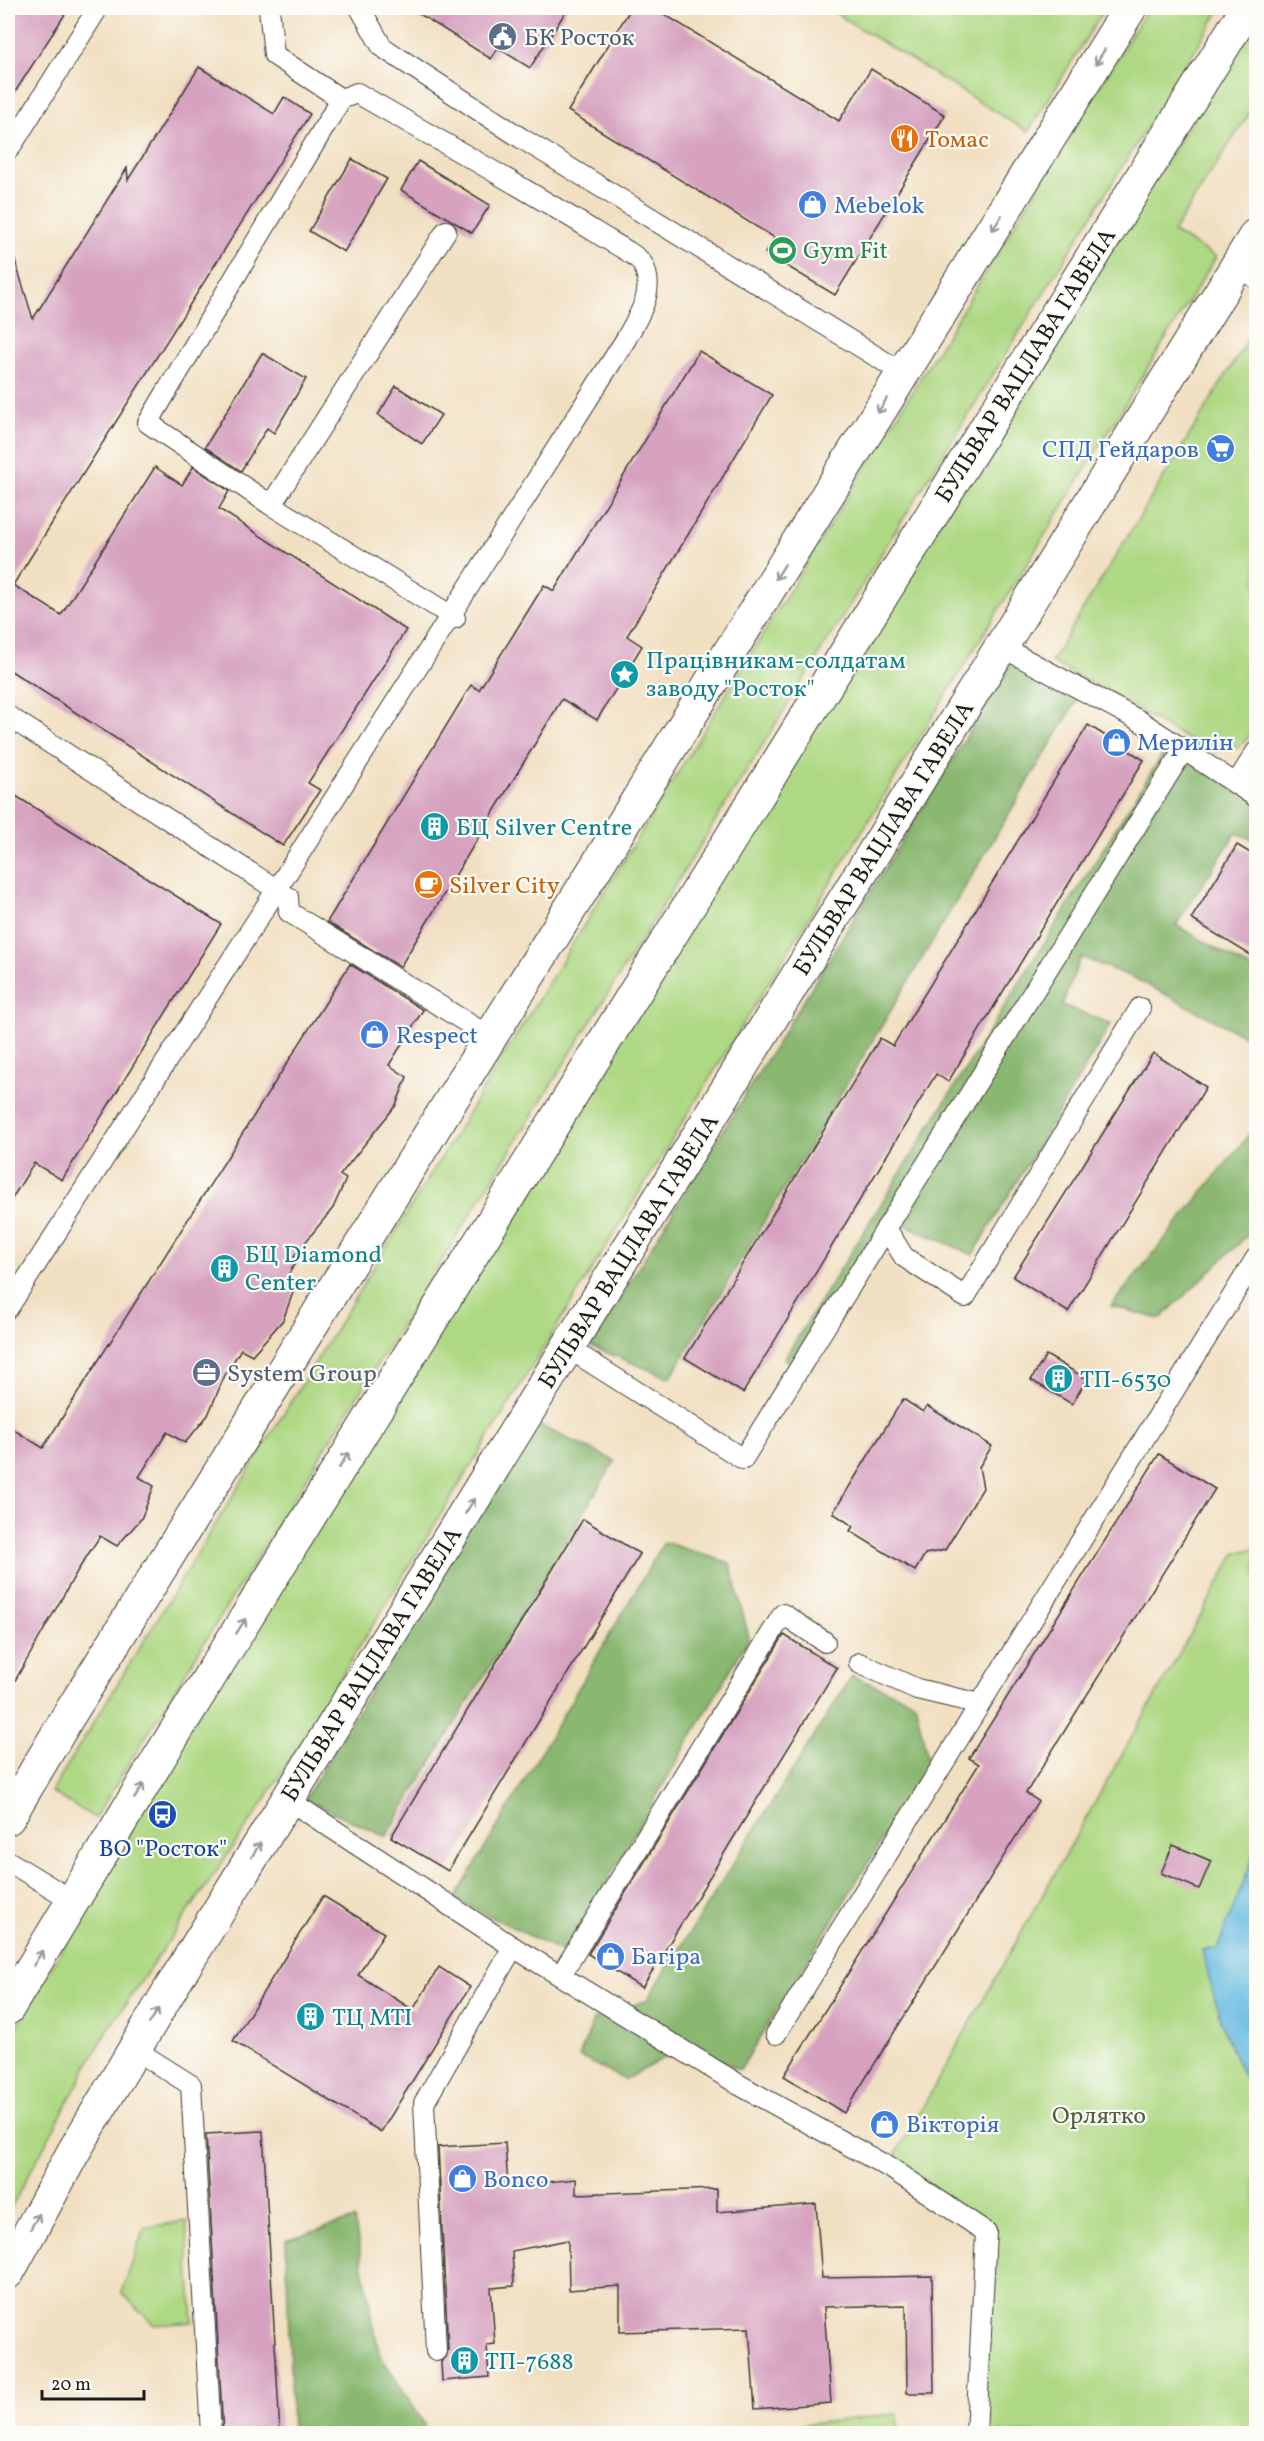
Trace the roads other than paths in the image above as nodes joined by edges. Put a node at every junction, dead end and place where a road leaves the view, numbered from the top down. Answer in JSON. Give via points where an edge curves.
{"nodes":[{"id":1,"x":99,"y":8,"type":"edge"},
{"id":2,"x":268,"y":8,"type":"edge"},
{"id":3,"x":360,"y":8,"type":"edge"},
{"id":4,"x":1130,"y":8,"type":"edge"},
{"id":5,"x":1247,"y":8,"type":"edge"},
{"id":6,"x":341,"y":99,"type":"junction"},
{"id":7,"x":10,"y":148,"type":"dead end"},
{"id":8,"x":446,"y":231,"type":"dead end"},
{"id":9,"x":1257,"y":235,"type":"edge"},
{"id":10,"x":1247,"y":272,"type":"edge"},
{"id":11,"x":903,"y":373,"type":"junction"},
{"id":12,"x":271,"y":505,"type":"junction"},
{"id":13,"x":452,"y":617,"type":"junction"},
{"id":14,"x":1000,"y":646,"type":"junction"},
{"id":15,"x":8,"y":716,"type":"edge"},
{"id":16,"x":1184,"y":751,"type":"junction"},
{"id":17,"x":1257,"y":752,"type":"edge"},
{"id":18,"x":1236,"y":784,"type":"junction"},
{"id":19,"x":1257,"y":797,"type":"edge"},
{"id":20,"x":277,"y":890,"type":"junction"},
{"id":21,"x":1140,"y":1008,"type":"dead end"},
{"id":22,"x":490,"y":1037,"type":"junction"},
{"id":23,"x":886,"y":1228,"type":"junction"},
{"id":24,"x":1257,"y":1258,"type":"edge"},
{"id":25,"x":8,"y":1308,"type":"edge"},
{"id":26,"x":568,"y":1348,"type":"junction"},
{"id":27,"x":825,"y":1642,"type":"dead end"},
{"id":28,"x":859,"y":1663,"type":"dead end"},
{"id":29,"x":980,"y":1704,"type":"junction"},
{"id":30,"x":287,"y":1799,"type":"junction"},
{"id":31,"x":8,"y":1818,"type":"edge"},
{"id":32,"x":8,"y":1861,"type":"edge"},
{"id":33,"x":73,"y":1901,"type":"junction"},
{"id":34,"x":513,"y":1947,"type":"junction"},
{"id":35,"x":561,"y":1975,"type":"junction"},
{"id":36,"x":8,"y":2008,"type":"edge"},
{"id":37,"x":776,"y":2034,"type":"dead end"},
{"id":38,"x":134,"y":2049,"type":"junction"},
{"id":39,"x":8,"y":2272,"type":"edge"},
{"id":40,"x":436,"y":2352,"type":"dead end"},
{"id":41,"x":211,"y":2433,"type":"edge"},
{"id":42,"x":976,"y":2433,"type":"edge"}],
"edges":[{"from":1,"to":7,"type":"lane"},
{"from":2,"to":6,"type":"lane","via":[[274,55]]},
{"from":3,"to":11,"type":"lane","via":[[382,47],[521,138]]},
{"from":4,"to":11,"type":"street","one_way":true},
{"from":33,"to":5,"type":"street","name":"БУЛЬВАР ВАЦЛАВА ГАВЕЛА","one_way":true},
{"from":6,"to":12,"type":"lane","via":[[148,423]]},
{"from":6,"to":13,"type":"lane","via":[[357,93],[554,206],[641,260],[648,279],[647,297],[626,339]]},
{"from":8,"to":12,"type":"lane"},
{"from":9,"to":10,"type":"street","name":"БУЛЬВАР ВАЦЛАВА ГАВЕЛА"},
{"from":10,"to":14,"type":"street","name":"БУЛЬВАР ВАЦЛАВА ГАВЕЛА"},
{"from":11,"to":22,"type":"street","one_way":true},
{"from":12,"to":13,"type":"lane"},
{"from":13,"to":20,"type":"lane"},
{"from":14,"to":16,"type":"lane","via":[[1140,720]]},
{"from":14,"to":26,"type":"street","name":"БУЛЬВАР ВАЦЛАВА ГАВЕЛА"},
{"from":15,"to":20,"type":"lane"},
{"from":16,"to":18,"type":"lane"},
{"from":16,"to":23,"type":"lane"},
{"from":17,"to":18,"type":"lane"},
{"from":18,"to":19,"type":"lane"},
{"from":20,"to":22,"type":"lane","via":[[288,897],[289,912]]},
{"from":20,"to":25,"type":"lane"},
{"from":21,"to":23,"type":"lane","via":[[965,1297],[904,1257]]},
{"from":22,"to":31,"type":"street"},
{"from":23,"to":26,"type":"lane","via":[[743,1459]]},
{"from":24,"to":29,"type":"lane"},
{"from":30,"to":26,"type":"street","name":"БУЛЬВАР ВАЦЛАВА ГАВЕЛА","one_way":true},
{"from":27,"to":35,"type":"lane","via":[[783,1614]]},
{"from":28,"to":29,"type":"lane","via":[[917,1689]]},
{"from":29,"to":37,"type":"lane"},
{"from":30,"to":34,"type":"lane"},
{"from":38,"to":30,"type":"street","name":"БУЛЬВАР ВАЦЛАВА ГАВЕЛА","one_way":true},
{"from":32,"to":33,"type":"lane"},
{"from":36,"to":33,"type":"street","name":"БУЛЬВАР ВАЦЛАВА ГАВЕЛА","one_way":true},
{"from":34,"to":35,"type":"lane"},
{"from":34,"to":40,"type":"lane","via":[[424,2103]]},
{"from":35,"to":42,"type":"lane","via":[[743,2087],[892,2169],[986,2232]]},
{"from":39,"to":38,"type":"street","name":"БУЛЬВАР ВАЦЛАВА ГАВЕЛА","one_way":true},
{"from":38,"to":41,"type":"lane","via":[[191,2085]]}]}
